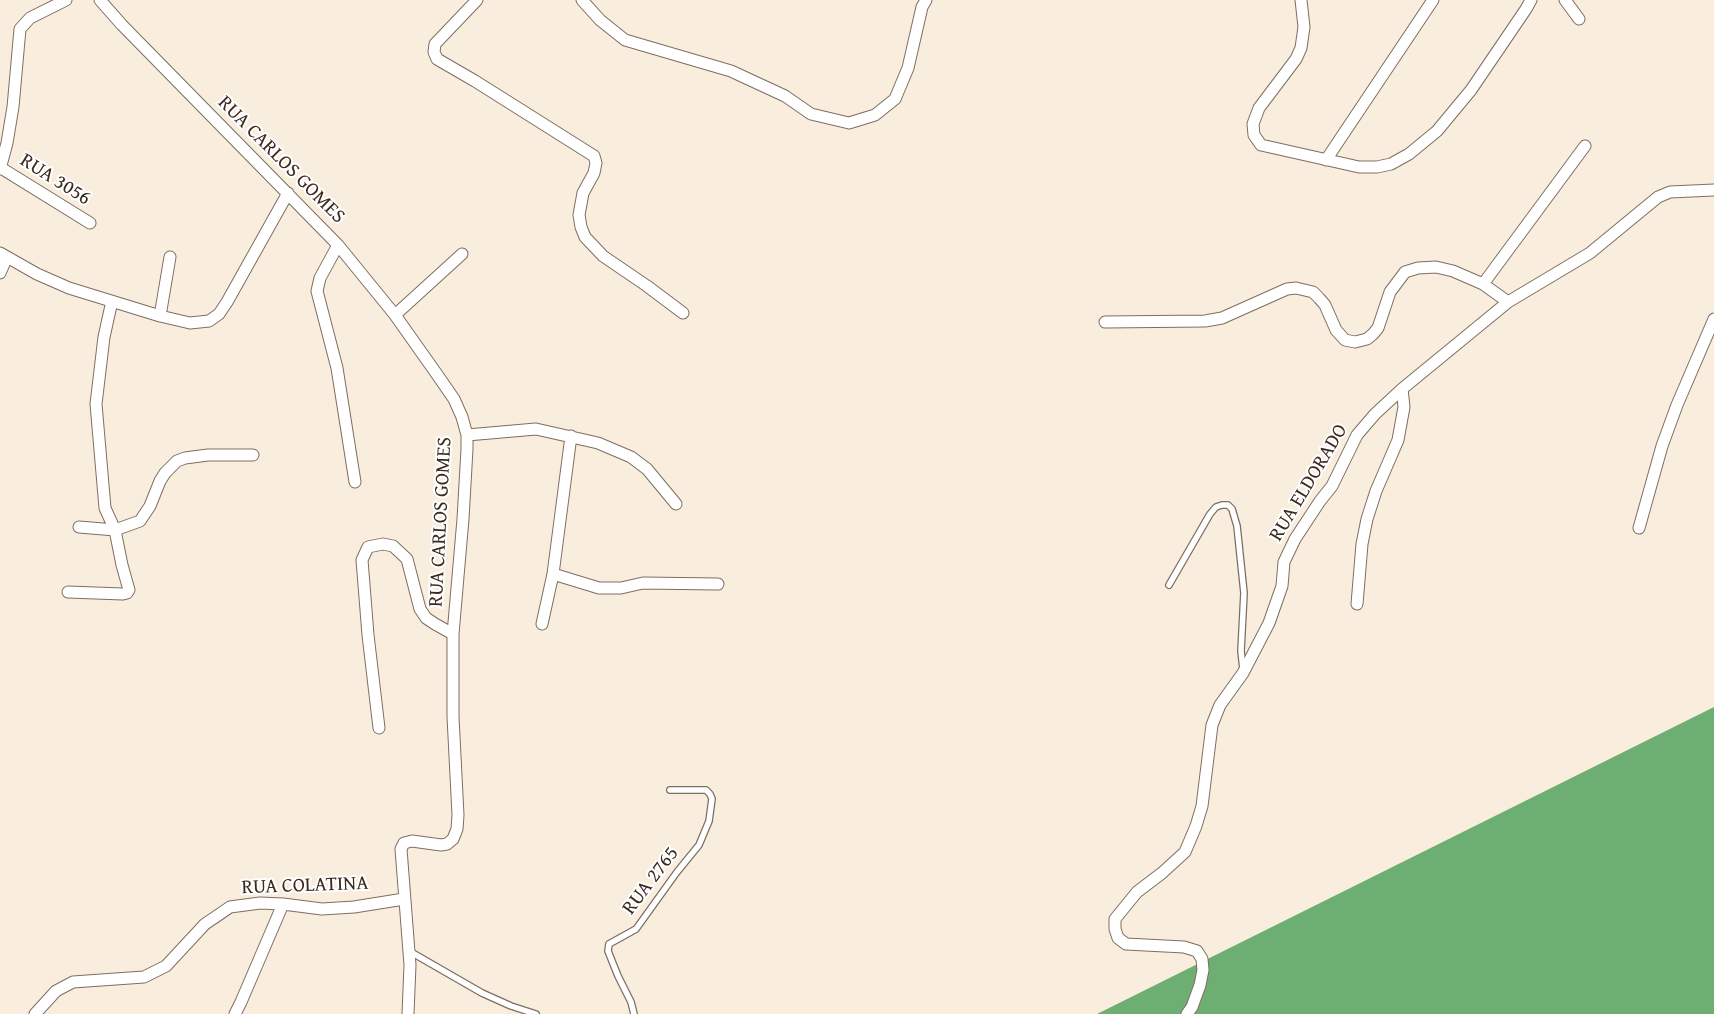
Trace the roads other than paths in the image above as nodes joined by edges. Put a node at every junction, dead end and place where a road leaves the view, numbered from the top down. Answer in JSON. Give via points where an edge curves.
{"nodes":[{"id":1,"x":66,"y":0,"type":"edge"},
{"id":2,"x":100,"y":0,"type":"edge"},
{"id":3,"x":477,"y":0,"type":"edge"},
{"id":4,"x":582,"y":0,"type":"edge"},
{"id":5,"x":926,"y":0,"type":"edge"},
{"id":6,"x":1301,"y":0,"type":"edge"},
{"id":7,"x":1433,"y":0,"type":"edge"},
{"id":8,"x":1531,"y":0,"type":"edge"},
{"id":9,"x":1565,"y":0,"type":"edge"},
{"id":10,"x":1579,"y":19,"type":"dead end"},
{"id":11,"x":1585,"y":146,"type":"dead end"},
{"id":12,"x":1326,"y":160,"type":"junction"},
{"id":13,"x":0,"y":168,"type":"edge"},
{"id":14,"x":1714,"y":190,"type":"edge"},
{"id":15,"x":288,"y":193,"type":"junction"},
{"id":16,"x":90,"y":223,"type":"dead end"},
{"id":17,"x":338,"y":244,"type":"junction"},
{"id":18,"x":462,"y":254,"type":"dead end"},
{"id":19,"x":3,"y":255,"type":"edge"},
{"id":20,"x":170,"y":256,"type":"dead end"},
{"id":21,"x":0,"y":273,"type":"edge"},
{"id":22,"x":1483,"y":284,"type":"junction"},
{"id":23,"x":112,"y":301,"type":"junction"},
{"id":24,"x":1508,"y":302,"type":"junction"},
{"id":25,"x":683,"y":313,"type":"dead end"},
{"id":26,"x":395,"y":315,"type":"junction"},
{"id":27,"x":160,"y":316,"type":"junction"},
{"id":28,"x":1714,"y":319,"type":"edge"},
{"id":29,"x":1105,"y":322,"type":"dead end"},
{"id":30,"x":1402,"y":390,"type":"junction"},
{"id":31,"x":467,"y":435,"type":"junction"},
{"id":32,"x":571,"y":436,"type":"junction"},
{"id":33,"x":253,"y":455,"type":"dead end"},
{"id":34,"x":355,"y":482,"type":"dead end"},
{"id":35,"x":676,"y":504,"type":"dead end"},
{"id":36,"x":79,"y":527,"type":"dead end"},
{"id":37,"x":1640,"y":528,"type":"dead end"},
{"id":38,"x":115,"y":530,"type":"junction"},
{"id":39,"x":553,"y":574,"type":"junction"},
{"id":40,"x":718,"y":584,"type":"dead end"},
{"id":41,"x":1170,"y":585,"type":"dead end"},
{"id":42,"x":68,"y":592,"type":"dead end"},
{"id":43,"x":1357,"y":604,"type":"dead end"},
{"id":44,"x":542,"y":624,"type":"dead end"},
{"id":45,"x":453,"y":634,"type":"junction"},
{"id":46,"x":1243,"y":673,"type":"junction"},
{"id":47,"x":379,"y":728,"type":"dead end"},
{"id":48,"x":670,"y":790,"type":"dead end"},
{"id":49,"x":404,"y":899,"type":"junction"},
{"id":50,"x":283,"y":904,"type":"junction"},
{"id":51,"x":407,"y":950,"type":"junction"},
{"id":52,"x":35,"y":1014,"type":"edge"},
{"id":53,"x":235,"y":1014,"type":"edge"},
{"id":54,"x":408,"y":1014,"type":"edge"},
{"id":55,"x":536,"y":1014,"type":"edge"},
{"id":56,"x":634,"y":1014,"type":"edge"},
{"id":57,"x":1187,"y":1014,"type":"edge"}],
"edges":[{"from":1,"to":13,"type":"street","via":[[30,18],[20,29],[13,107]]},
{"from":2,"to":15,"type":"street","name":"RUA CARLOS GOMES"},
{"from":3,"to":25,"type":"street","via":[[435,44],[437,59],[594,156],[594,173],[583,193],[579,215],[585,236],[604,256]]},
{"from":4,"to":5,"type":"street","via":[[625,40],[731,71],[785,96],[811,114],[849,123],[875,114],[895,99],[908,68]]},
{"from":6,"to":12,"type":"street","via":[[1302,48],[1259,108],[1253,124],[1254,134],[1261,145]]},
{"from":7,"to":12,"type":"street"},
{"from":8,"to":12,"type":"street","via":[[1459,105],[1437,131],[1409,154],[1377,167],[1359,168]]},
{"from":9,"to":10,"type":"street"},
{"from":11,"to":22,"type":"street"},
{"from":13,"to":16,"type":"street","name":"RUA 3056"},
{"from":14,"to":24,"type":"street","name":"RUA ELDORADO","via":[[1670,192],[1658,197],[1590,253]]},
{"from":15,"to":17,"type":"street","name":"RUA CARLOS GOMES"},
{"from":15,"to":27,"type":"street","via":[[219,314],[209,321],[190,323]]},
{"from":17,"to":26,"type":"street","name":"RUA CARLOS GOMES"},
{"from":17,"to":34,"type":"street","via":[[320,278],[317,291],[336,368]]},
{"from":18,"to":26,"type":"street"},
{"from":19,"to":21,"type":"street"},
{"from":19,"to":23,"type":"street","via":[[69,288]]},
{"from":20,"to":27,"type":"street"},
{"from":22,"to":24,"type":"street"},
{"from":22,"to":29,"type":"street","via":[[1436,267],[1405,272],[1390,292],[1378,328],[1367,340],[1355,342],[1345,340],[1336,330],[1325,305],[1313,292],[1296,288],[1222,318]]},
{"from":23,"to":27,"type":"street"},
{"from":23,"to":38,"type":"street","via":[[96,404],[105,508]]},
{"from":24,"to":30,"type":"street","name":"RUA ELDORADO"},
{"from":26,"to":31,"type":"street","name":"RUA CARLOS GOMES","via":[[454,399]]},
{"from":28,"to":37,"type":"street","via":[[1665,438]]},
{"from":30,"to":43,"type":"street","via":[[1404,407],[1398,440],[1365,528]]},
{"from":30,"to":46,"type":"street","name":"RUA ELDORADO","via":[[1357,435],[1332,486],[1295,538],[1284,562],[1282,586],[1269,623]]},
{"from":31,"to":32,"type":"street","via":[[536,429]]},
{"from":31,"to":45,"type":"street","name":"RUA CARLOS GOMES"},
{"from":32,"to":35,"type":"street","via":[[631,457],[647,469]]},
{"from":32,"to":39,"type":"street"},
{"from":33,"to":38,"type":"street","via":[[208,455],[177,461],[165,473],[140,522]]},
{"from":36,"to":38,"type":"street"},
{"from":38,"to":42,"type":"street","via":[[129,590],[127,593]]},
{"from":39,"to":40,"type":"street","via":[[599,588]]},
{"from":39,"to":44,"type":"street"},
{"from":41,"to":46,"type":"lane","via":[[1210,514],[1216,507],[1228,505],[1237,526],[1243,584]]},
{"from":45,"to":47,"type":"street","via":[[426,618],[420,609],[407,559],[393,546],[368,547],[362,560]]},
{"from":45,"to":49,"type":"street","name":"RUA CARLOS GOMES","via":[[457,829],[447,844],[404,843],[401,849]]},
{"from":46,"to":57,"type":"street","name":"RUA ELDORADO","via":[[1220,706],[1212,725],[1202,806],[1184,852],[1137,892],[1115,919],[1118,938],[1126,944],[1184,947],[1196,951],[1202,960],[1203,970]]},
{"from":48,"to":56,"type":"lane","name":"RUA 2765","via":[[706,790],[712,799],[709,821],[699,844],[636,929],[609,944],[608,951]]},
{"from":49,"to":50,"type":"street","name":"RUA COLATINA","via":[[322,909]]},
{"from":49,"to":51,"type":"street","name":"RUA CARLOS GOMES"},
{"from":50,"to":52,"type":"street","name":"RUA COLATINA","via":[[260,903],[230,908],[205,924],[166,966],[144,977],[73,982],[56,991]]},
{"from":50,"to":53,"type":"street"},
{"from":51,"to":54,"type":"street","name":"RUA CARLOS GOMES","via":[[410,965]]},
{"from":51,"to":55,"type":"lane","via":[[482,993]]}]}
